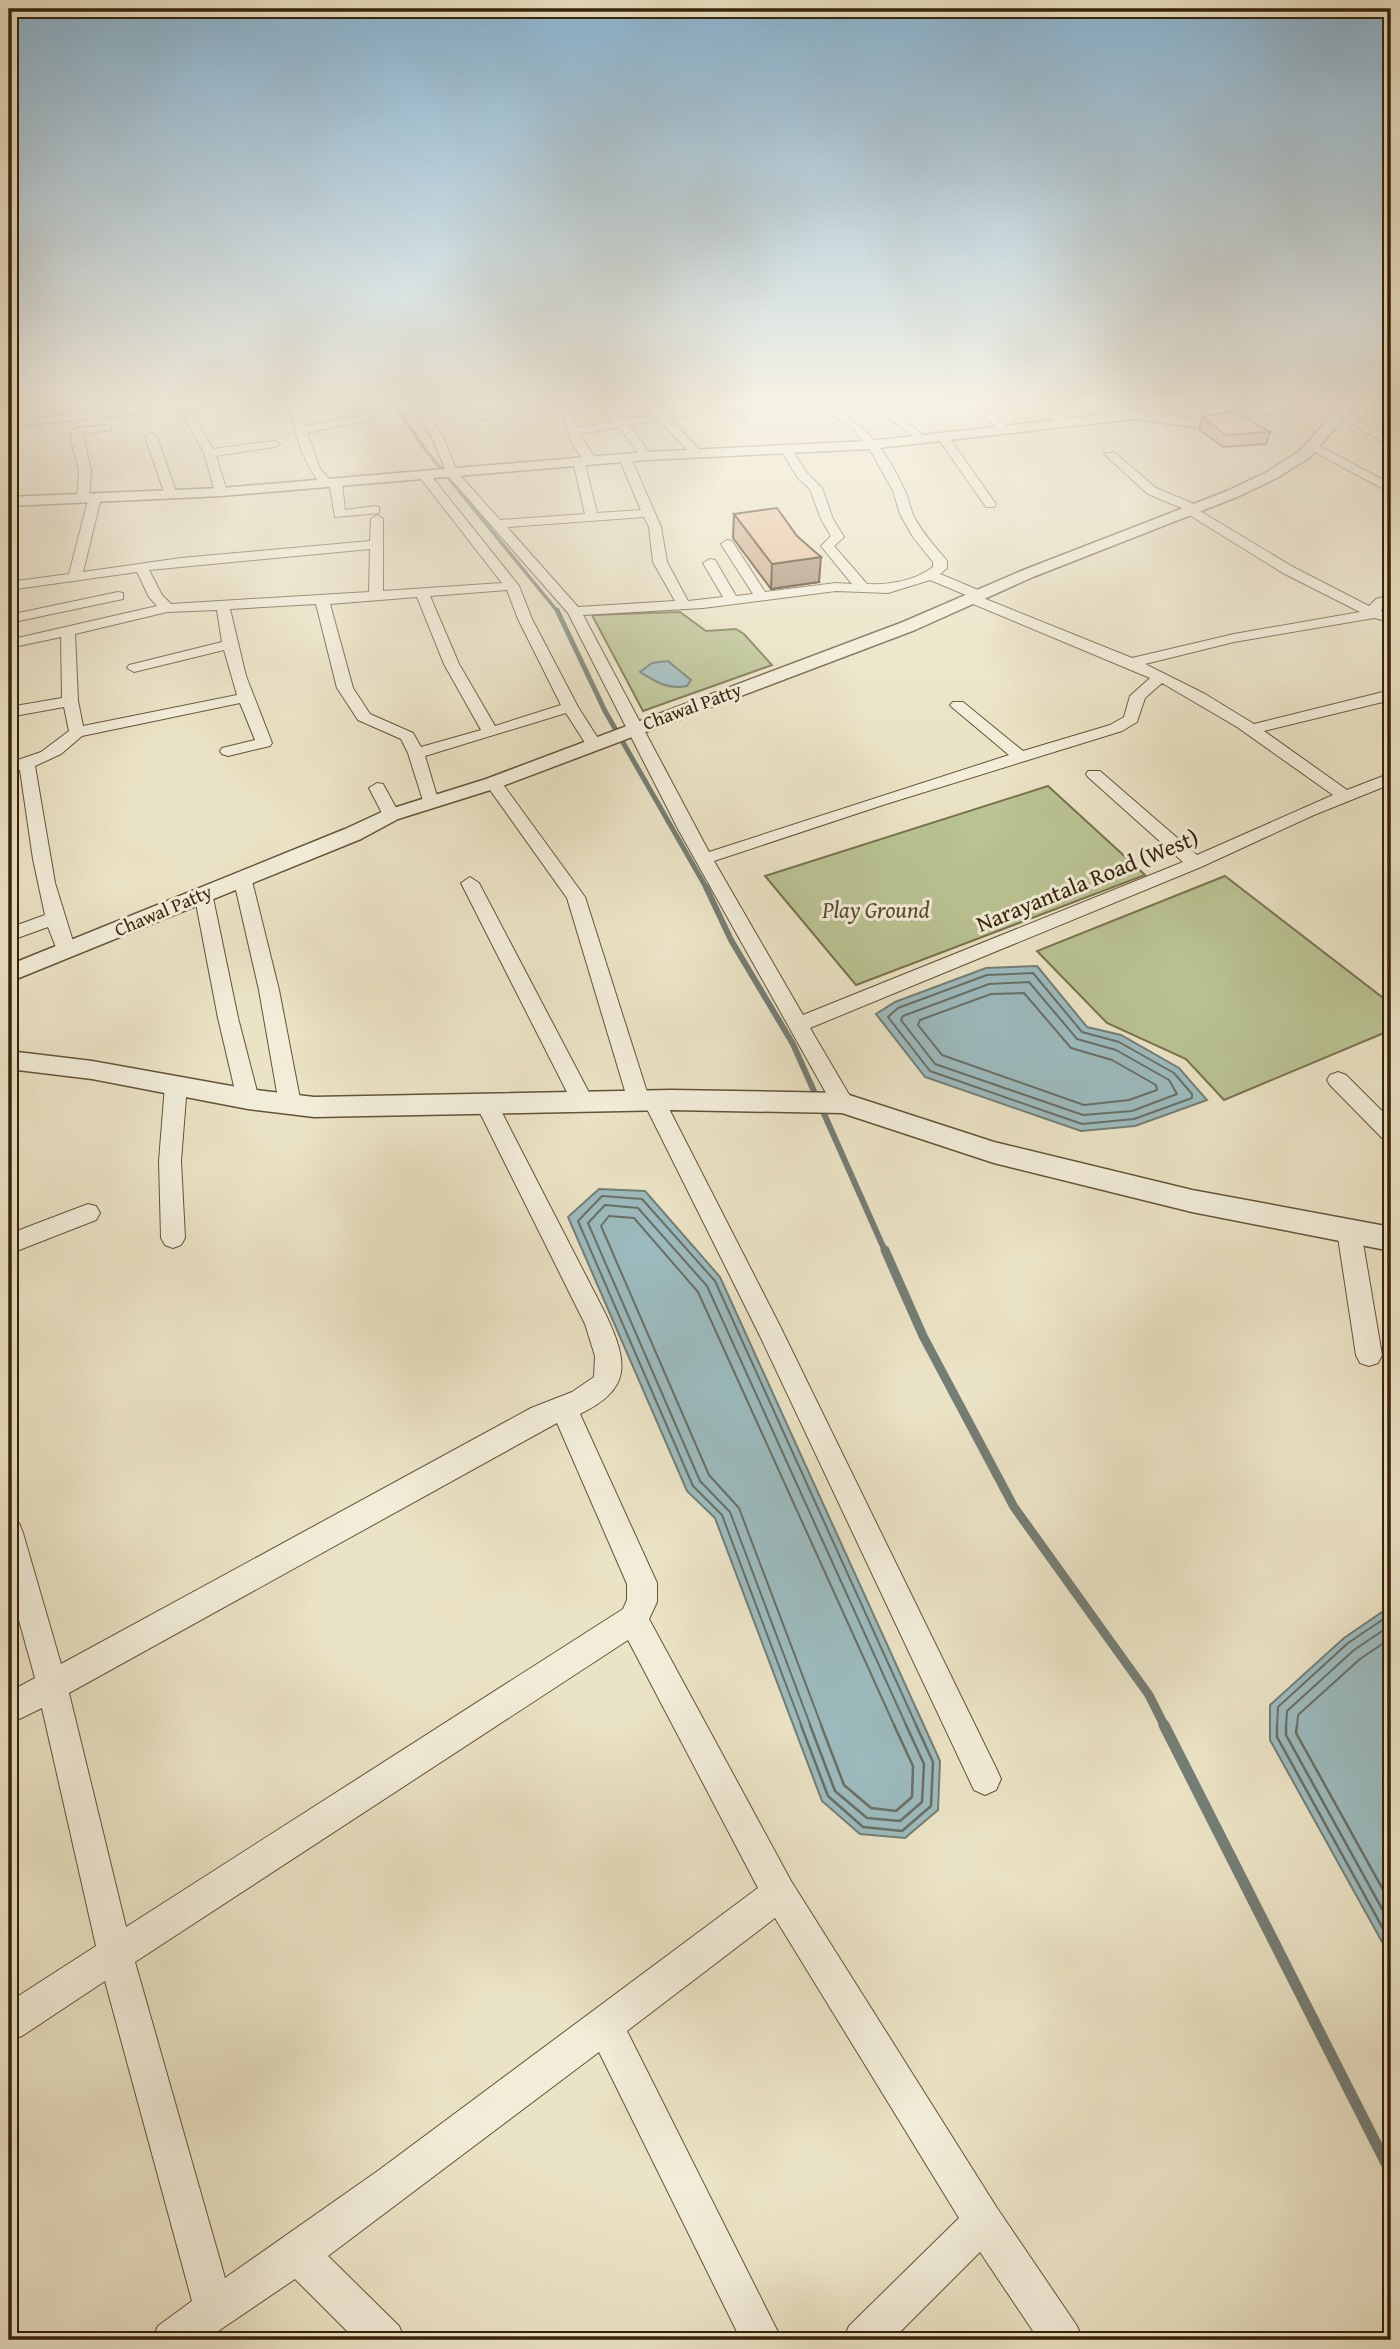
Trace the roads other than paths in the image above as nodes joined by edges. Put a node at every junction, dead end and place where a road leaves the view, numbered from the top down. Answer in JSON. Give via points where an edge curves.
{"nodes":[{"id":1,"x":87,"y":509,"type":"edge"},
{"id":2,"x":338,"y":509,"type":"edge"},
{"id":3,"x":450,"y":509,"type":"edge"},
{"id":4,"x":484,"y":509,"type":"edge"},
{"id":5,"x":591,"y":509,"type":"edge"},
{"id":6,"x":646,"y":509,"type":"edge"},
{"id":7,"x":824,"y":509,"type":"edge"},
{"id":8,"x":904,"y":509,"type":"edge"},
{"id":9,"x":1189,"y":509,"type":"edge"},
{"id":10,"x":1195,"y":509,"type":"edge"},
{"id":11,"x":1192,"y":510,"type":"junction"},
{"id":12,"x":648,"y":513,"type":"junction"},
{"id":13,"x":592,"y":517,"type":"junction"},
{"id":14,"x":498,"y":524,"type":"junction"},
{"id":15,"x":377,"y":544,"type":"junction"},
{"id":16,"x":727,"y":544,"type":"dead end"},
{"id":17,"x":710,"y":563,"type":"dead end"},
{"id":18,"x":142,"y":569,"type":"junction"},
{"id":19,"x":931,"y":575,"type":"junction"},
{"id":20,"x":823,"y":576,"type":"dead end"},
{"id":21,"x":75,"y":578,"type":"junction"},
{"id":22,"x":9,"y":586,"type":"edge"},
{"id":23,"x":512,"y":586,"type":"junction"},
{"id":24,"x":836,"y":587,"type":"junction"},
{"id":25,"x":864,"y":589,"type":"junction"},
{"id":26,"x":422,"y":593,"type":"junction"},
{"id":27,"x":118,"y":596,"type":"dead end"},
{"id":28,"x":376,"y":596,"type":"junction"},
{"id":29,"x":761,"y":596,"type":"junction"},
{"id":30,"x":975,"y":597,"type":"junction"},
{"id":31,"x":1391,"y":599,"type":"edge"},
{"id":32,"x":321,"y":600,"type":"junction"},
{"id":33,"x":732,"y":600,"type":"junction"},
{"id":34,"x":683,"y":604,"type":"junction"},
{"id":35,"x":223,"y":606,"type":"junction"},
{"id":36,"x":167,"y":607,"type":"junction"},
{"id":37,"x":574,"y":611,"type":"junction"},
{"id":38,"x":1374,"y":614,"type":"junction"},
{"id":39,"x":1391,"y":618,"type":"edge"},
{"id":40,"x":9,"y":619,"type":"edge"},
{"id":41,"x":68,"y":631,"type":"junction"},
{"id":42,"x":9,"y":644,"type":"edge"},
{"id":43,"x":228,"y":645,"type":"junction"},
{"id":44,"x":1130,"y":663,"type":"junction"},
{"id":45,"x":134,"y":668,"type":"dead end"},
{"id":46,"x":1160,"y":677,"type":"junction"},
{"id":47,"x":1391,"y":695,"type":"edge"},
{"id":48,"x":243,"y":698,"type":"junction"},
{"id":49,"x":70,"y":701,"type":"junction"},
{"id":50,"x":958,"y":705,"type":"dead end"},
{"id":51,"x":570,"y":707,"type":"junction"},
{"id":52,"x":9,"y":712,"type":"edge"},
{"id":53,"x":635,"y":728,"type":"junction"},
{"id":54,"x":9,"y":730,"type":"edge"},
{"id":55,"x":1250,"y":730,"type":"junction"},
{"id":56,"x":490,"y":731,"type":"junction"},
{"id":57,"x":77,"y":732,"type":"junction"},
{"id":58,"x":9,"y":739,"type":"edge"},
{"id":59,"x":598,"y":742,"type":"junction"},
{"id":60,"x":229,"y":751,"type":"dead end"},
{"id":61,"x":416,"y":753,"type":"junction"},
{"id":62,"x":1022,"y":758,"type":"junction"},
{"id":63,"x":18,"y":766,"type":"edge"},
{"id":64,"x":1094,"y":774,"type":"dead end"},
{"id":65,"x":1391,"y":778,"type":"edge"},
{"id":66,"x":493,"y":783,"type":"junction"},
{"id":67,"x":377,"y":788,"type":"dead end"},
{"id":68,"x":1346,"y":797,"type":"junction"},
{"id":69,"x":431,"y":803,"type":"junction"},
{"id":70,"x":391,"y":815,"type":"junction"},
{"id":71,"x":704,"y":859,"type":"junction"},
{"id":72,"x":1195,"y":863,"type":"junction"},
{"id":73,"x":242,"y":877,"type":"junction"},
{"id":74,"x":470,"y":884,"type":"dead end"},
{"id":75,"x":203,"y":893,"type":"junction"},
{"id":76,"x":53,"y":919,"type":"junction"},
{"id":77,"x":9,"y":935,"type":"edge"},
{"id":78,"x":66,"y":951,"type":"junction"},
{"id":79,"x":9,"y":974,"type":"edge"},
{"id":80,"x":800,"y":1024,"type":"junction"},
{"id":81,"x":9,"y":1060,"type":"edge"},
{"id":82,"x":1338,"y":1080,"type":"dead end"},
{"id":83,"x":176,"y":1085,"type":"junction"},
{"id":84,"x":247,"y":1099,"type":"junction"},
{"id":85,"x":646,"y":1101,"type":"junction"},
{"id":86,"x":583,"y":1102,"type":"junction"},
{"id":87,"x":486,"y":1103,"type":"junction"},
{"id":88,"x":843,"y":1103,"type":"junction"},
{"id":89,"x":290,"y":1104,"type":"junction"},
{"id":90,"x":1391,"y":1133,"type":"edge"},
{"id":91,"x":88,"y":1213,"type":"dead end"},
{"id":92,"x":1349,"y":1231,"type":"junction"},
{"id":93,"x":173,"y":1238,"type":"dead end"},
{"id":94,"x":1391,"y":1239,"type":"edge"},
{"id":95,"x":9,"y":1244,"type":"edge"},
{"id":96,"x":1369,"y":1355,"type":"dead end"},
{"id":97,"x":564,"y":1409,"type":"junction"},
{"id":98,"x":9,"y":1533,"type":"edge"},
{"id":99,"x":633,"y":1619,"type":"junction"},
{"id":100,"x":52,"y":1685,"type":"junction"},
{"id":101,"x":9,"y":1709,"type":"edge"},
{"id":102,"x":985,"y":1779,"type":"dead end"},
{"id":103,"x":779,"y":1893,"type":"junction"},
{"id":104,"x":115,"y":1954,"type":"junction"},
{"id":105,"x":9,"y":2023,"type":"edge"},
{"id":106,"x":605,"y":2026,"type":"junction"},
{"id":107,"x":983,"y":2221,"type":"junction"},
{"id":108,"x":298,"y":2254,"type":"junction"},
{"id":109,"x":214,"y":2308,"type":"junction"},
{"id":110,"x":172,"y":2340,"type":"edge"},
{"id":111,"x":385,"y":2340,"type":"edge"},
{"id":112,"x":762,"y":2340,"type":"edge"},
{"id":113,"x":863,"y":2340,"type":"edge"},
{"id":114,"x":1063,"y":2340,"type":"edge"}],
"edges":[{"from":1,"to":21,"type":"street"},
{"from":2,"to":15,"type":"street","via":[[339,514],[376,514]]},
{"from":3,"to":23,"type":"street"},
{"from":4,"to":14,"type":"street"},
{"from":5,"to":13,"type":"street"},
{"from":6,"to":12,"type":"street"},
{"from":7,"to":25,"type":"street","via":[[838,537],[827,546]]},
{"from":8,"to":19,"type":"street","via":[[919,537],[940,561],[940,568]]},
{"from":9,"to":11,"type":"street"},
{"from":10,"to":11,"type":"street","name":"Chawal Patty"},
{"from":11,"to":30,"type":"street","name":"Chawal Patty"},
{"from":11,"to":38,"type":"street","via":[[1294,574]]},
{"from":12,"to":13,"type":"street"},
{"from":12,"to":34,"type":"street","via":[[657,535],[660,562]]},
{"from":13,"to":14,"type":"street"},
{"from":14,"to":37,"type":"street"},
{"from":15,"to":18,"type":"street"},
{"from":15,"to":28,"type":"street"},
{"from":16,"to":29,"type":"street"},
{"from":17,"to":33,"type":"street"},
{"from":18,"to":21,"type":"street"},
{"from":18,"to":36,"type":"street","via":[[156,597]]},
{"from":19,"to":25,"type":"street","via":[[888,589]]},
{"from":19,"to":30,"type":"street"},
{"from":20,"to":24,"type":"street"},
{"from":21,"to":22,"type":"street"},
{"from":23,"to":26,"type":"street"},
{"from":23,"to":51,"type":"street"},
{"from":24,"to":25,"type":"street"},
{"from":24,"to":29,"type":"street"},
{"from":26,"to":28,"type":"street"},
{"from":26,"to":56,"type":"street","via":[[449,661]]},
{"from":27,"to":40,"type":"street"},
{"from":28,"to":32,"type":"street"},
{"from":29,"to":33,"type":"street"},
{"from":30,"to":44,"type":"street"},
{"from":30,"to":53,"type":"street","name":"Chawal Patty"},
{"from":31,"to":38,"type":"street","via":[[1378,602]]},
{"from":32,"to":35,"type":"street"},
{"from":32,"to":61,"type":"street","via":[[345,688],[364,717],[407,736]]},
{"from":33,"to":34,"type":"street"},
{"from":34,"to":37,"type":"street"},
{"from":35,"to":36,"type":"street"},
{"from":35,"to":43,"type":"street"},
{"from":36,"to":41,"type":"street"},
{"from":37,"to":53,"type":"street"},
{"from":38,"to":39,"type":"street"},
{"from":38,"to":44,"type":"street","via":[[1234,638]]},
{"from":41,"to":42,"type":"street"},
{"from":41,"to":49,"type":"street"},
{"from":43,"to":45,"type":"street"},
{"from":43,"to":48,"type":"street"},
{"from":44,"to":46,"type":"street"},
{"from":46,"to":55,"type":"street"},
{"from":46,"to":62,"type":"street","via":[[1138,696],[1131,719]]},
{"from":47,"to":55,"type":"street"},
{"from":48,"to":57,"type":"street"},
{"from":48,"to":60,"type":"street","via":[[264,743]]},
{"from":49,"to":52,"type":"street"},
{"from":49,"to":57,"type":"street"},
{"from":50,"to":62,"type":"street"},
{"from":51,"to":56,"type":"street"},
{"from":51,"to":59,"type":"street"},
{"from":53,"to":59,"type":"street","name":"Chawal Patty"},
{"from":53,"to":71,"type":"street"},
{"from":54,"to":58,"type":"street"},
{"from":55,"to":68,"type":"street"},
{"from":56,"to":61,"type":"street"},
{"from":57,"to":63,"type":"street","via":[[58,749]]},
{"from":59,"to":66,"type":"street","name":"Chawal Patty"},
{"from":61,"to":69,"type":"street"},
{"from":62,"to":71,"type":"street"},
{"from":63,"to":76,"type":"street"},
{"from":64,"to":72,"type":"street"},
{"from":65,"to":68,"type":"street","name":"Narayantala Road (West)"},
{"from":66,"to":69,"type":"street","name":"Chawal Patty"},
{"from":66,"to":85,"type":"street","via":[[576,897]]},
{"from":67,"to":70,"type":"street"},
{"from":68,"to":72,"type":"street","name":"Narayantala Road (West)"},
{"from":69,"to":70,"type":"street","name":"Chawal Patty"},
{"from":70,"to":73,"type":"street","name":"Chawal Patty"},
{"from":71,"to":80,"type":"street"},
{"from":72,"to":80,"type":"street","name":"Narayantala Road (West)"},
{"from":73,"to":75,"type":"street","name":"Chawal Patty"},
{"from":73,"to":89,"type":"street","via":[[261,942]]},
{"from":74,"to":86,"type":"street"},
{"from":75,"to":78,"type":"street","name":"Chawal Patty"},
{"from":75,"to":84,"type":"street"},
{"from":76,"to":77,"type":"street"},
{"from":76,"to":78,"type":"street"},
{"from":78,"to":79,"type":"street","name":"Chawal Patty"},
{"from":80,"to":88,"type":"street"},
{"from":81,"to":83,"type":"street"},
{"from":82,"to":90,"type":"street"},
{"from":83,"to":84,"type":"street"},
{"from":83,"to":93,"type":"street","via":[[169,1140]]},
{"from":84,"to":89,"type":"street"},
{"from":85,"to":86,"type":"street"},
{"from":85,"to":88,"type":"street"},
{"from":85,"to":102,"type":"street","via":[[771,1332]]},
{"from":86,"to":87,"type":"street"},
{"from":87,"to":89,"type":"street"},
{"from":87,"to":97,"type":"street","via":[[597,1322],[610,1359],[609,1379],[596,1394]]},
{"from":88,"to":92,"type":"street","via":[[1007,1155],[1192,1201]]},
{"from":91,"to":95,"type":"street"},
{"from":92,"to":94,"type":"street"},
{"from":92,"to":96,"type":"street"},
{"from":97,"to":99,"type":"street","via":[[642,1583],[642,1602]]},
{"from":97,"to":100,"type":"street","via":[[540,1417]]},
{"from":98,"to":100,"type":"street"},
{"from":99,"to":103,"type":"street"},
{"from":99,"to":104,"type":"street"},
{"from":100,"to":101,"type":"street"},
{"from":100,"to":104,"type":"street"},
{"from":103,"to":106,"type":"street"},
{"from":103,"to":107,"type":"street"},
{"from":104,"to":105,"type":"street"},
{"from":104,"to":109,"type":"street"},
{"from":106,"to":108,"type":"street"},
{"from":106,"to":112,"type":"street"},
{"from":107,"to":113,"type":"street"},
{"from":107,"to":114,"type":"street"},
{"from":108,"to":109,"type":"street"},
{"from":108,"to":111,"type":"street"},
{"from":109,"to":110,"type":"street"}]}
